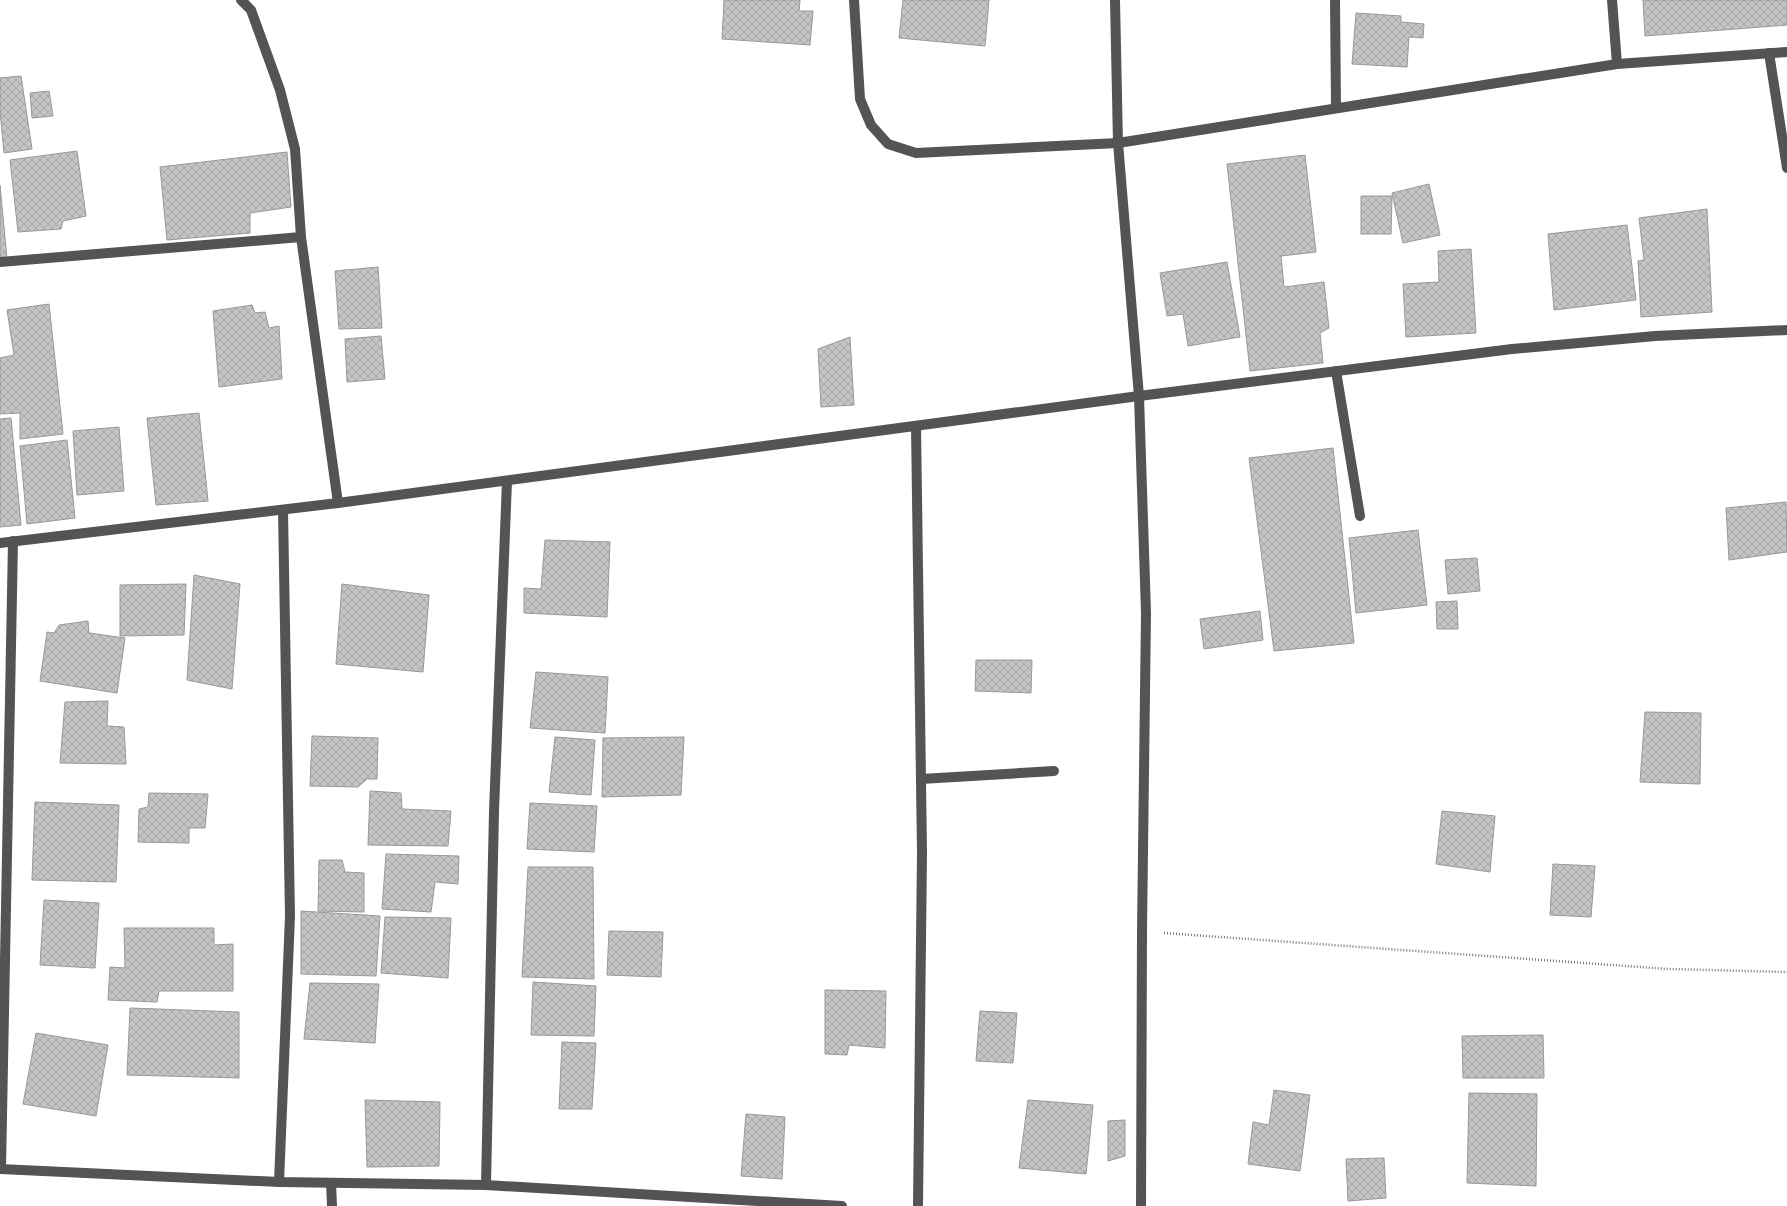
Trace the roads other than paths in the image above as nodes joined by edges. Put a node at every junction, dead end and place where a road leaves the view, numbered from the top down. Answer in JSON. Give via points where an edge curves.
{"nodes":[{"id":1,"x":241,"y":0,"type":"edge"},
{"id":2,"x":854,"y":0,"type":"edge"},
{"id":3,"x":1115,"y":0,"type":"edge"},
{"id":4,"x":1335,"y":0,"type":"edge"},
{"id":5,"x":1612,"y":0,"type":"edge"},
{"id":6,"x":1787,"y":52,"type":"edge"},
{"id":7,"x":1769,"y":53,"type":"junction"},
{"id":8,"x":1617,"y":64,"type":"junction"},
{"id":9,"x":1336,"y":107,"type":"junction"},
{"id":10,"x":1118,"y":142,"type":"junction"},
{"id":11,"x":1787,"y":168,"type":"edge"},
{"id":12,"x":301,"y":236,"type":"junction"},
{"id":13,"x":0,"y":262,"type":"edge"},
{"id":14,"x":1787,"y":330,"type":"edge"},
{"id":15,"x":1336,"y":371,"type":"junction"},
{"id":16,"x":1139,"y":396,"type":"junction"},
{"id":17,"x":916,"y":426,"type":"junction"},
{"id":18,"x":507,"y":481,"type":"junction"},
{"id":19,"x":338,"y":504,"type":"junction"},
{"id":20,"x":283,"y":510,"type":"junction"},
{"id":21,"x":1360,"y":516,"type":"dead end"},
{"id":22,"x":13,"y":541,"type":"junction"},
{"id":23,"x":0,"y":543,"type":"edge"},
{"id":24,"x":5,"y":740,"type":"edge"},
{"id":25,"x":1054,"y":771,"type":"dead end"},
{"id":26,"x":921,"y":779,"type":"junction"},
{"id":27,"x":1,"y":1170,"type":"edge"},
{"id":28,"x":279,"y":1182,"type":"junction"},
{"id":29,"x":331,"y":1183,"type":"junction"},
{"id":30,"x":486,"y":1185,"type":"junction"},
{"id":31,"x":332,"y":1206,"type":"edge"},
{"id":32,"x":842,"y":1206,"type":"edge"},
{"id":33,"x":918,"y":1206,"type":"edge"},
{"id":34,"x":1141,"y":1206,"type":"edge"}],
"edges":[{"from":1,"to":12,"type":"street","via":[[251,10],[280,90],[295,149]]},
{"from":2,"to":10,"type":"street","via":[[860,99],[871,125],[888,144],[916,153]]},
{"from":3,"to":10,"type":"street"},
{"from":4,"to":9,"type":"street"},
{"from":5,"to":8,"type":"street"},
{"from":6,"to":7,"type":"street"},
{"from":7,"to":8,"type":"street"},
{"from":7,"to":11,"type":"street"},
{"from":8,"to":9,"type":"street"},
{"from":9,"to":10,"type":"street"},
{"from":10,"to":16,"type":"street"},
{"from":12,"to":13,"type":"street"},
{"from":12,"to":19,"type":"street"},
{"from":14,"to":15,"type":"street","via":[[1655,336],[1528,347]]},
{"from":15,"to":16,"type":"street"},
{"from":15,"to":21,"type":"street"},
{"from":16,"to":17,"type":"street"},
{"from":16,"to":34,"type":"street","via":[[1146,613]]},
{"from":17,"to":18,"type":"street"},
{"from":17,"to":26,"type":"street"},
{"from":18,"to":19,"type":"street"},
{"from":18,"to":30,"type":"street","via":[[494,811]]},
{"from":19,"to":20,"type":"street"},
{"from":20,"to":22,"type":"street"},
{"from":20,"to":28,"type":"street","via":[[290,916]]},
{"from":22,"to":23,"type":"street"},
{"from":22,"to":24,"type":"street"},
{"from":24,"to":27,"type":"street"},
{"from":25,"to":26,"type":"street"},
{"from":26,"to":33,"type":"street"},
{"from":27,"to":28,"type":"street"},
{"from":28,"to":29,"type":"street"},
{"from":29,"to":30,"type":"street"},
{"from":29,"to":31,"type":"street"},
{"from":30,"to":32,"type":"street"}]}
